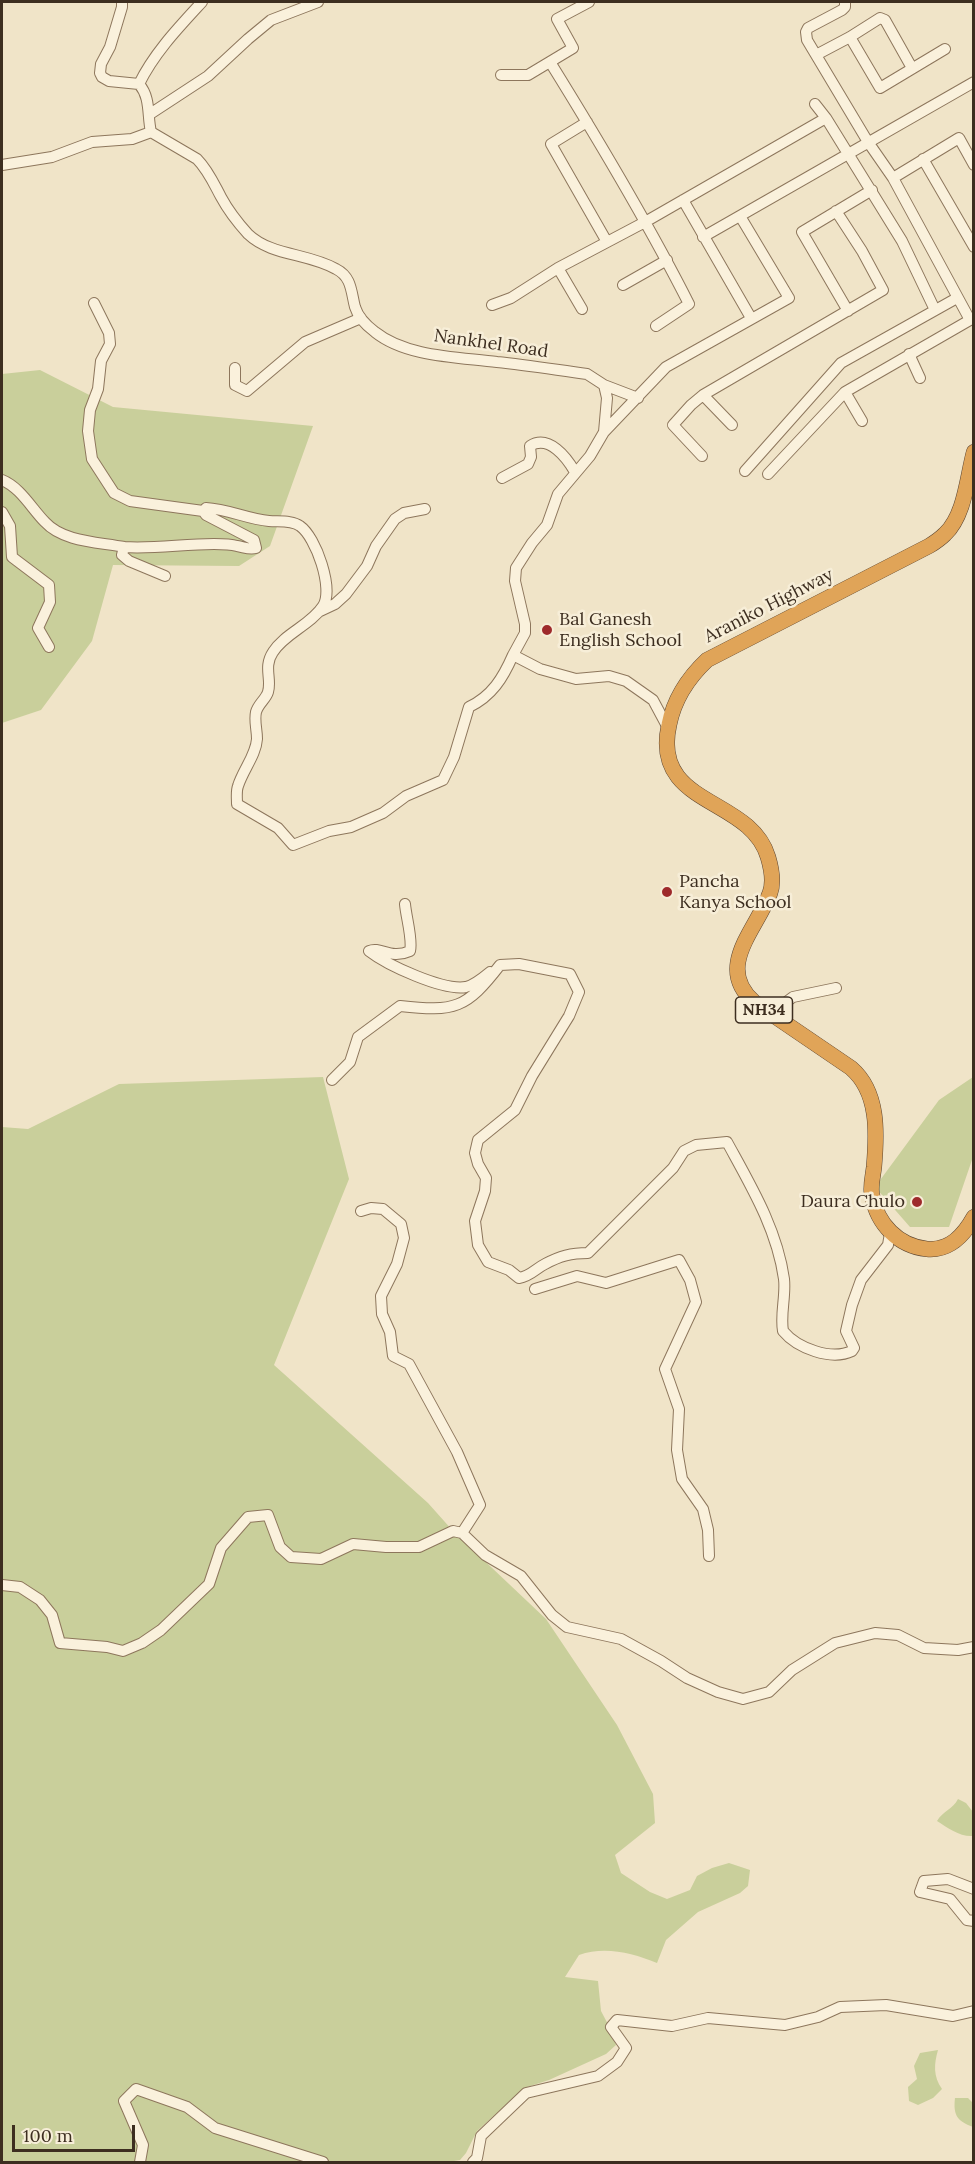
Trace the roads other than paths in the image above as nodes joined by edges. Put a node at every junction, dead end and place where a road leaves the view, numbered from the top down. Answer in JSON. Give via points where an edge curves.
{"nodes":[{"id":1,"x":122,"y":2,"type":"edge"},
{"id":2,"x":202,"y":2,"type":"edge"},
{"id":3,"x":318,"y":2,"type":"edge"},
{"id":4,"x":589,"y":2,"type":"edge"},
{"id":5,"x":845,"y":2,"type":"edge"},
{"id":6,"x":577,"y":4,"type":"edge"},
{"id":7,"x":850,"y":36,"type":"junction"},
{"id":8,"x":945,"y":49,"type":"dead end"},
{"id":9,"x":816,"y":55,"type":"junction"},
{"id":10,"x":550,"y":62,"type":"junction"},
{"id":11,"x":912,"y":68,"type":"junction"},
{"id":12,"x":501,"y":75,"type":"dead end"},
{"id":13,"x":974,"y":82,"type":"edge"},
{"id":14,"x":139,"y":84,"type":"junction"},
{"id":15,"x":815,"y":104,"type":"dead end"},
{"id":16,"x":150,"y":114,"type":"junction"},
{"id":17,"x":826,"y":118,"type":"junction"},
{"id":18,"x":587,"y":122,"type":"junction"},
{"id":19,"x":151,"y":132,"type":"junction"},
{"id":20,"x":868,"y":142,"type":"junction"},
{"id":21,"x":849,"y":154,"type":"junction"},
{"id":22,"x":923,"y":159,"type":"junction"},
{"id":23,"x":2,"y":165,"type":"edge"},
{"id":24,"x":974,"y":165,"type":"edge"},
{"id":25,"x":893,"y":178,"type":"junction"},
{"id":26,"x":872,"y":190,"type":"junction"},
{"id":27,"x":683,"y":200,"type":"junction"},
{"id":28,"x":836,"y":211,"type":"junction"},
{"id":29,"x":740,"y":216,"type":"junction"},
{"id":30,"x":645,"y":222,"type":"junction"},
{"id":31,"x":703,"y":237,"type":"junction"},
{"id":32,"x":607,"y":242,"type":"junction"},
{"id":33,"x":974,"y":247,"type":"edge"},
{"id":34,"x":667,"y":260,"type":"junction"},
{"id":35,"x":558,"y":268,"type":"junction"},
{"id":36,"x":623,"y":285,"type":"dead end"},
{"id":37,"x":957,"y":298,"type":"junction"},
{"id":38,"x":94,"y":303,"type":"dead end"},
{"id":39,"x":492,"y":305,"type":"dead end"},
{"id":40,"x":582,"y":309,"type":"dead end"},
{"id":41,"x":935,"y":310,"type":"junction"},
{"id":42,"x":848,"y":311,"type":"junction"},
{"id":43,"x":361,"y":318,"type":"junction"},
{"id":44,"x":751,"y":318,"type":"junction"},
{"id":45,"x":656,"y":326,"type":"dead end"},
{"id":46,"x":909,"y":354,"type":"junction"},
{"id":47,"x":235,"y":368,"type":"dead end"},
{"id":48,"x":920,"y":378,"type":"dead end"},
{"id":49,"x":604,"y":385,"type":"junction"},
{"id":50,"x":845,"y":392,"type":"junction"},
{"id":51,"x":703,"y":395,"type":"junction"},
{"id":52,"x":638,"y":398,"type":"junction"},
{"id":53,"x":862,"y":421,"type":"dead end"},
{"id":54,"x":732,"y":425,"type":"dead end"},
{"id":55,"x":604,"y":432,"type":"junction"},
{"id":56,"x":974,"y":452,"type":"edge"},
{"id":57,"x":702,"y":456,"type":"dead end"},
{"id":58,"x":745,"y":471,"type":"dead end"},
{"id":59,"x":575,"y":472,"type":"junction"},
{"id":60,"x":768,"y":474,"type":"dead end"},
{"id":61,"x":502,"y":478,"type":"dead end"},
{"id":62,"x":2,"y":480,"type":"edge"},
{"id":63,"x":425,"y":509,"type":"dead end"},
{"id":64,"x":203,"y":511,"type":"junction"},
{"id":65,"x":2,"y":512,"type":"edge"},
{"id":66,"x":5,"y":532,"type":"edge"},
{"id":67,"x":124,"y":547,"type":"junction"},
{"id":68,"x":165,"y":576,"type":"dead end"},
{"id":69,"x":318,"y":612,"type":"junction"},
{"id":70,"x":49,"y":646,"type":"dead end"},
{"id":71,"x":513,"y":655,"type":"junction"},
{"id":72,"x":668,"y":728,"type":"junction"},
{"id":73,"x":405,"y":904,"type":"dead end"},
{"id":74,"x":500,"y":965,"type":"junction"},
{"id":75,"x":836,"y":988,"type":"dead end"},
{"id":76,"x":770,"y":1014,"type":"junction"},
{"id":77,"x":332,"y":1080,"type":"dead end"},
{"id":78,"x":361,"y":1211,"type":"dead end"},
{"id":79,"x":974,"y":1217,"type":"edge"},
{"id":80,"x":890,"y":1233,"type":"junction"},
{"id":81,"x":535,"y":1289,"type":"dead end"},
{"id":82,"x":462,"y":1533,"type":"junction"},
{"id":83,"x":709,"y":1556,"type":"dead end"},
{"id":84,"x":2,"y":1585,"type":"edge"},
{"id":85,"x":974,"y":1647,"type":"edge"},
{"id":86,"x":974,"y":1889,"type":"edge"},
{"id":87,"x":974,"y":1921,"type":"edge"},
{"id":88,"x":974,"y":2011,"type":"edge"},
{"id":89,"x":140,"y":2163,"type":"edge"},
{"id":90,"x":323,"y":2163,"type":"edge"},
{"id":91,"x":472,"y":2163,"type":"edge"}],
"edges":[{"from":1,"to":14,"type":"street","via":[[100,73],[109,81]]},
{"from":2,"to":14,"type":"street","via":[[148,66]]},
{"from":3,"to":16,"type":"street","via":[[271,20],[208,76]]},
{"from":4,"to":6,"type":"street"},
{"from":5,"to":9,"type":"street","via":[[842,10],[808,28],[807,40]]},
{"from":6,"to":10,"type":"street","via":[[557,20],[573,48]]},
{"from":7,"to":9,"type":"street"},
{"from":7,"to":11,"type":"street","via":[[880,18]]},
{"from":7,"to":11,"type":"street","via":[[880,88]]},
{"from":8,"to":11,"type":"street"},
{"from":9,"to":20,"type":"street"},
{"from":10,"to":12,"type":"street","via":[[528,75]]},
{"from":10,"to":18,"type":"street"},
{"from":13,"to":20,"type":"street"},
{"from":14,"to":16,"type":"street"},
{"from":15,"to":17,"type":"street"},
{"from":16,"to":19,"type":"street"},
{"from":17,"to":21,"type":"street"},
{"from":17,"to":27,"type":"street"},
{"from":18,"to":30,"type":"street"},
{"from":18,"to":32,"type":"street","via":[[551,144]]},
{"from":19,"to":23,"type":"street","via":[[124,140],[92,141],[52,157]]},
{"from":19,"to":43,"type":"street","via":[[203,165],[235,218],[263,245],[317,260],[346,276]]},
{"from":20,"to":21,"type":"street"},
{"from":20,"to":25,"type":"street"},
{"from":21,"to":26,"type":"street"},
{"from":21,"to":29,"type":"street"},
{"from":22,"to":24,"type":"street","via":[[959,138]]},
{"from":22,"to":25,"type":"street"},
{"from":22,"to":33,"type":"street"},
{"from":25,"to":37,"type":"street"},
{"from":26,"to":28,"type":"street"},
{"from":26,"to":41,"type":"street"},
{"from":27,"to":30,"type":"street"},
{"from":27,"to":31,"type":"street"},
{"from":28,"to":42,"type":"street","via":[[802,232]]},
{"from":28,"to":42,"type":"street","via":[[883,290]]},
{"from":29,"to":31,"type":"street"},
{"from":29,"to":44,"type":"street","via":[[789,298]]},
{"from":30,"to":32,"type":"street"},
{"from":30,"to":34,"type":"street"},
{"from":31,"to":44,"type":"street"},
{"from":32,"to":35,"type":"street"},
{"from":34,"to":36,"type":"street"},
{"from":34,"to":45,"type":"street","via":[[688,304]]},
{"from":35,"to":39,"type":"street","via":[[511,298]]},
{"from":35,"to":40,"type":"street"},
{"from":37,"to":41,"type":"street"},
{"from":37,"to":46,"type":"street","via":[[970,320]]},
{"from":38,"to":64,"type":"street","via":[[109,333],[110,344],[101,361],[98,389],[90,410],[92,459],[114,493],[130,501]]},
{"from":41,"to":58,"type":"street","via":[[841,363]]},
{"from":42,"to":51,"type":"street"},
{"from":43,"to":47,"type":"street","via":[[305,342],[247,392],[236,385]]},
{"from":43,"to":49,"type":"street","name":"Nankhel Road","via":[[391,342],[432,355],[587,374]]},
{"from":44,"to":52,"type":"street","via":[[666,367]]},
{"from":46,"to":48,"type":"street"},
{"from":46,"to":50,"type":"street"},
{"from":49,"to":52,"type":"street","name":"Nankhel Road"},
{"from":49,"to":55,"type":"street"},
{"from":50,"to":53,"type":"street"},
{"from":50,"to":60,"type":"street"},
{"from":51,"to":54,"type":"street"},
{"from":51,"to":57,"type":"street","via":[[673,425]]},
{"from":52,"to":55,"type":"street"},
{"from":55,"to":59,"type":"street"},
{"from":56,"to":72,"type":"highway","name":"Araniko Highway","number":"NH34","via":[[955,521],[946,534],[707,660],[679,695]]},
{"from":59,"to":61,"type":"street","via":[[557,449],[546,442],[530,446],[528,464]]},
{"from":59,"to":71,"type":"street","via":[[558,494],[547,525],[516,568],[525,633]]},
{"from":62,"to":67,"type":"street","via":[[62,535]]},
{"from":63,"to":69,"type":"street","via":[[395,519],[357,580],[335,604]]},
{"from":64,"to":67,"type":"street","via":[[254,540],[256,549],[213,544]]},
{"from":64,"to":69,"type":"street","via":[[220,508],[300,526],[314,545],[327,585],[324,604]]},
{"from":65,"to":66,"type":"street","via":[[9,526]]},
{"from":66,"to":70,"type":"street","via":[[12,557],[49,585],[50,602],[38,628]]},
{"from":67,"to":68,"type":"street","via":[[122,555],[129,561]]},
{"from":69,"to":71,"type":"street","via":[[273,652],[266,667],[268,692],[256,710],[257,739],[237,787],[237,804],[278,828],[293,845],[383,813],[406,796],[443,780],[469,707],[483,700],[500,682]]},
{"from":71,"to":72,"type":"street","via":[[540,669],[576,679],[609,676],[626,681],[653,700]]},
{"from":72,"to":76,"type":"highway","name":"Araniko Highway","number":"NH34","via":[[666,751],[676,776],[746,825],[768,854],[771,892],[738,958],[736,972],[743,991]]},
{"from":73,"to":74,"type":"street","via":[[410,951],[401,955],[369,951],[380,960],[446,986],[467,987]]},
{"from":74,"to":77,"type":"street","via":[[483,987],[454,1008],[400,1006],[380,1019],[358,1036],[351,1062]]},
{"from":74,"to":80,"type":"street","via":[[519,964],[570,974],[579,992],[570,1016],[514,1110],[478,1140],[475,1153],[486,1178],[476,1221],[478,1245],[488,1262],[519,1278],[528,1277],[543,1264],[569,1253],[588,1253],[673,1168],[684,1151],[696,1145],[727,1142],[777,1243],[784,1282],[783,1330],[804,1346],[841,1355],[854,1348],[846,1331],[852,1305],[861,1280],[888,1245]]},
{"from":75,"to":76,"type":"street","via":[[794,997]]},
{"from":76,"to":80,"type":"highway","name":"Araniko Highway","number":"NH34","via":[[851,1068],[867,1089],[875,1112],[872,1194]]},
{"from":78,"to":82,"type":"street","via":[[383,1209],[400,1224],[404,1238],[397,1264],[381,1296],[382,1314],[390,1332],[393,1356],[409,1365],[457,1452],[480,1505]]},
{"from":79,"to":80,"type":"highway","via":[[957,1240],[945,1247],[917,1247]]},
{"from":81,"to":83,"type":"street","via":[[577,1276],[606,1283],[680,1260],[696,1302],[665,1369],[679,1408],[677,1450],[682,1479],[703,1509]]},
{"from":82,"to":84,"type":"street","via":[[453,1531],[419,1547],[353,1544],[321,1559],[291,1557],[280,1547],[268,1515],[248,1517],[221,1548],[209,1584],[161,1630],[123,1651],[60,1643],[52,1615],[40,1600],[20,1587]]},
{"from":82,"to":85,"type":"street","via":[[485,1555],[520,1576],[567,1627],[621,1639],[687,1678],[743,1699],[769,1692],[792,1670],[835,1643],[875,1633],[898,1635],[924,1648]]},
{"from":86,"to":87,"type":"street","via":[[936,1880],[924,1881],[920,1892],[950,1899],[967,1920]]},
{"from":88,"to":91,"type":"street","via":[[953,2016],[886,2005],[840,2007],[785,2025],[708,2018],[672,2026],[617,2020],[611,2026],[626,2048],[616,2062],[598,2076],[526,2093],[482,2136]]},
{"from":89,"to":90,"type":"street","via":[[143,2145],[124,2101],[136,2089],[187,2107],[215,2128]]}]}
